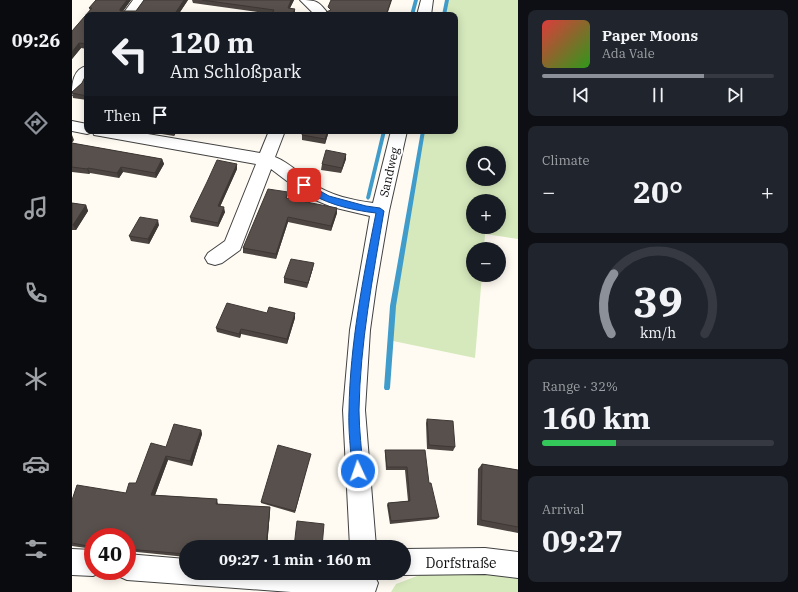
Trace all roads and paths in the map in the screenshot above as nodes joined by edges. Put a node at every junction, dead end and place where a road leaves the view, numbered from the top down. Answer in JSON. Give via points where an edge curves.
{"nodes":[{"id":1,"x":140,"y":0,"type":"edge"},
{"id":2,"x":306,"y":0,"type":"edge"},
{"id":3,"x":428,"y":0,"type":"edge"},
{"id":4,"x":131,"y":12,"type":"edge"},
{"id":5,"x":320,"y":12,"type":"edge"},
{"id":6,"x":425,"y":12,"type":"edge"},
{"id":7,"x":84,"y":74,"type":"edge"},
{"id":8,"x":72,"y":90,"type":"edge"},
{"id":9,"x":72,"y":126,"type":"edge"},
{"id":10,"x":84,"y":128,"type":"edge"},
{"id":11,"x":117,"y":134,"type":"edge"},
{"id":12,"x":276,"y":134,"type":"edge"},
{"id":13,"x":398,"y":134,"type":"edge"},
{"id":14,"x":266,"y":160,"type":"junction"},
{"id":15,"x":380,"y":211,"type":"junction"},
{"id":16,"x":215,"y":258,"type":"dead end"},
{"id":17,"x":363,"y":540,"type":"edge"},
{"id":18,"x":72,"y":562,"type":"edge"},
{"id":19,"x":411,"y":562,"type":"edge"},
{"id":20,"x":84,"y":563,"type":"edge"},
{"id":21,"x":518,"y":565,"type":"edge"},
{"id":22,"x":136,"y":568,"type":"edge"},
{"id":23,"x":179,"y":571,"type":"edge"},
{"id":24,"x":314,"y":580,"type":"edge"},
{"id":25,"x":365,"y":583,"type":"edge"}],
"edges":[{"from":1,"to":4,"type":"street"},
{"from":2,"to":5,"type":"street"},
{"from":3,"to":6,"type":"street"},
{"from":7,"to":8,"type":"street"},
{"from":9,"to":10,"type":"street"},
{"from":11,"to":14,"type":"street"},
{"from":12,"to":14,"type":"street"},
{"from":13,"to":15,"type":"street","name":"Sandweg"},
{"from":14,"to":15,"type":"street","via":[[282,167],[313,192],[326,198]]},
{"from":14,"to":16,"type":"street","via":[[233,245]]},
{"from":15,"to":17,"type":"street","name":"Sandweg","via":[[360,330],[354,410]]},
{"from":18,"to":20,"type":"street"},
{"from":19,"to":21,"type":"street","name":"Dorfstraße","via":[[485,562]]},
{"from":22,"to":23,"type":"street"},
{"from":24,"to":25,"type":"street"}]}
